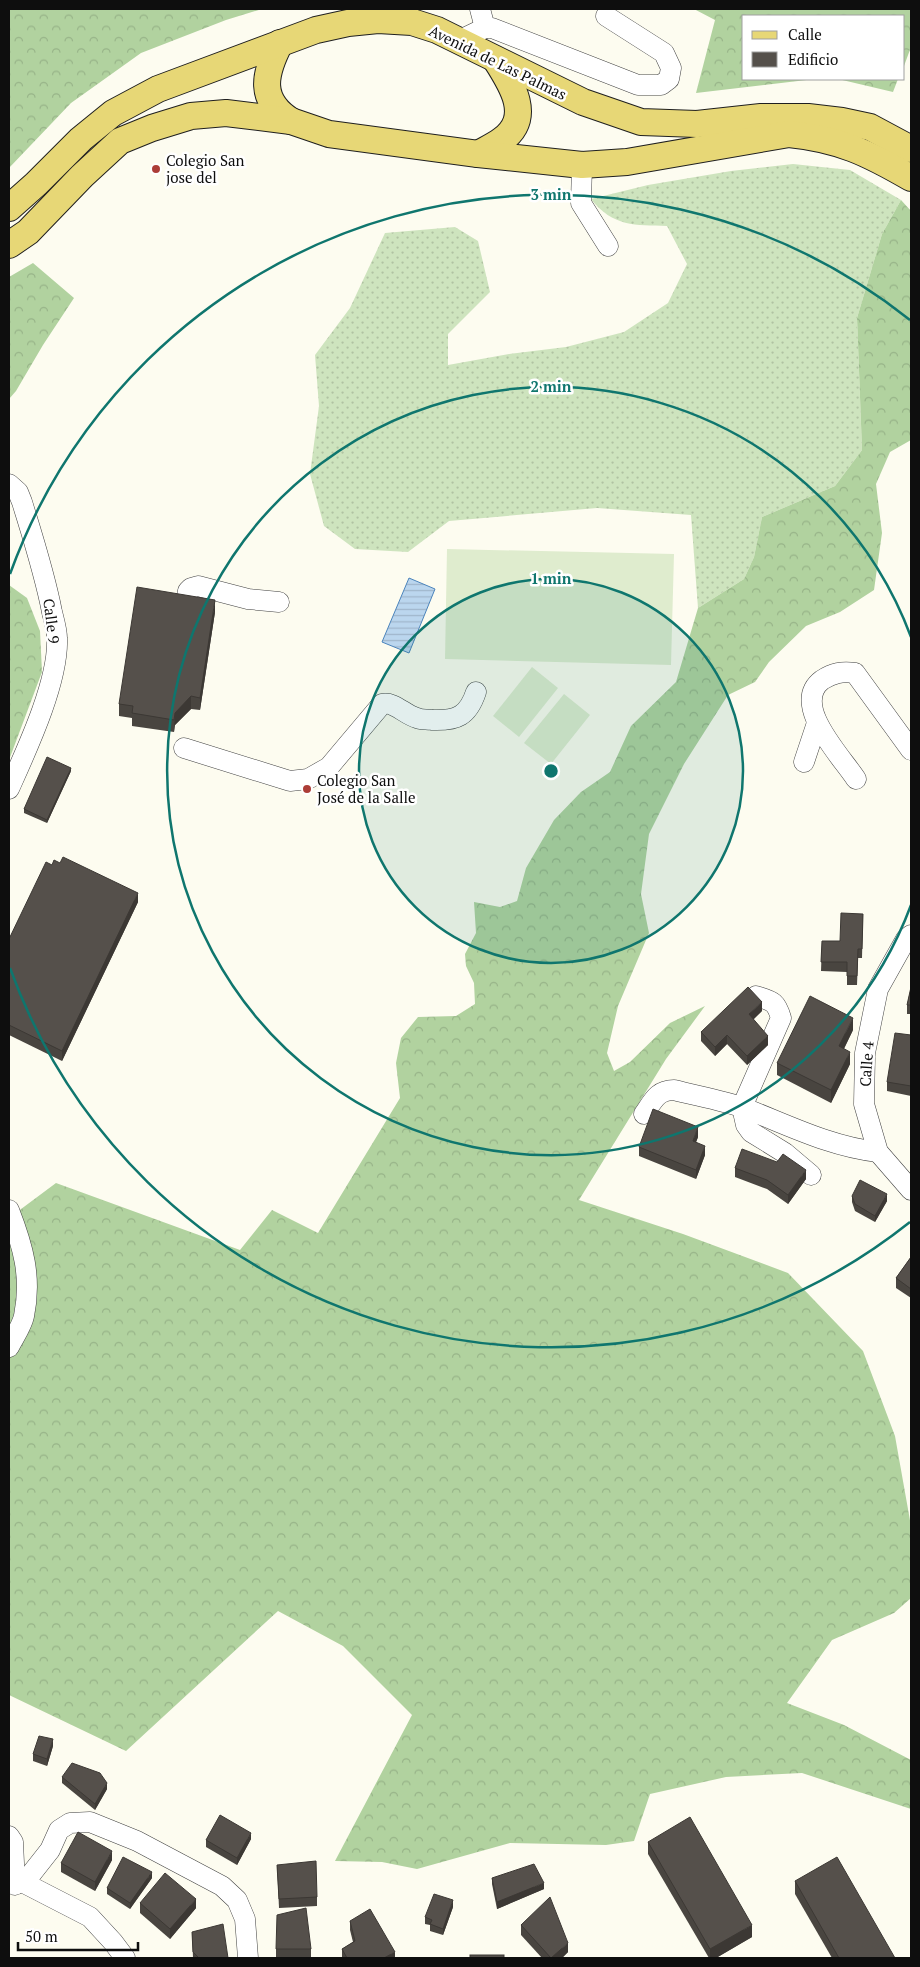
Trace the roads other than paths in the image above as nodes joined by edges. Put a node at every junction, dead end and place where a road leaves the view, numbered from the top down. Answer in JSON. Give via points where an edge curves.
{"nodes":[{"id":1,"x":606,"y":16,"type":"dead end"},
{"id":2,"x":483,"y":18,"type":"edge"},
{"id":3,"x":460,"y":40,"type":"junction"},
{"id":4,"x":280,"y":43,"type":"junction"},
{"id":5,"x":496,"y":60,"type":"junction"},
{"id":6,"x":291,"y":121,"type":"junction"},
{"id":7,"x":911,"y":149,"type":"edge"},
{"id":8,"x":478,"y":154,"type":"junction"},
{"id":9,"x":572,"y":165,"type":"junction"},
{"id":10,"x":911,"y":178,"type":"edge"},
{"id":11,"x":9,"y":208,"type":"edge"},
{"id":12,"x":9,"y":245,"type":"edge"},
{"id":13,"x":608,"y":246,"type":"dead end"},
{"id":14,"x":9,"y":484,"type":"edge"},
{"id":15,"x":279,"y":602,"type":"dead end"},
{"id":16,"x":175,"y":631,"type":"edge"},
{"id":17,"x":476,"y":692,"type":"dead end"},
{"id":18,"x":817,"y":723,"type":"junction"},
{"id":19,"x":184,"y":748,"type":"dead end"},
{"id":20,"x":911,"y":750,"type":"edge"},
{"id":21,"x":804,"y":762,"type":"dead end"},
{"id":22,"x":856,"y":778,"type":"dead end"},
{"id":23,"x":9,"y":789,"type":"edge"},
{"id":24,"x":911,"y":935,"type":"edge"},
{"id":25,"x":756,"y":996,"type":"edge"},
{"id":26,"x":742,"y":1108,"type":"junction"},
{"id":27,"x":644,"y":1114,"type":"dead end"},
{"id":28,"x":878,"y":1152,"type":"junction"},
{"id":29,"x":811,"y":1175,"type":"dead end"},
{"id":30,"x":911,"y":1190,"type":"edge"},
{"id":31,"x":9,"y":1210,"type":"edge"},
{"id":32,"x":9,"y":1347,"type":"edge"},
{"id":33,"x":9,"y":1836,"type":"edge"},
{"id":34,"x":16,"y":1885,"type":"edge"},
{"id":35,"x":125,"y":1958,"type":"edge"},
{"id":36,"x":248,"y":1958,"type":"edge"}],
"edges":[{"from":1,"to":2,"type":"street","via":[[664,53],[671,68],[669,79],[661,85],[638,85],[492,28]]},
{"from":2,"to":3,"type":"street"},
{"from":3,"to":4,"type":"main road","name":"Avenida de Las Palmas","via":[[412,22],[378,20],[316,30]]},
{"from":3,"to":5,"type":"main road","name":"Avenida de Las Palmas"},
{"from":4,"to":6,"type":"main road","via":[[272,59],[266,85],[269,100],[279,114]]},
{"from":4,"to":11,"type":"main road","name":"Avenida de Las Palmas","via":[[158,89],[113,113]]},
{"from":5,"to":7,"type":"main road","name":"Avenida de Las Palmas","via":[[583,102],[641,122],[688,124],[761,117],[808,117],[870,127]]},
{"from":5,"to":8,"type":"main road","via":[[510,82],[519,114],[514,127],[503,140]]},
{"from":6,"to":8,"type":"main road","via":[[329,134]]},
{"from":6,"to":12,"type":"main road","via":[[226,113],[191,116],[120,141],[28,232]]},
{"from":8,"to":9,"type":"main road"},
{"from":9,"to":10,"type":"main road","via":[[627,162],[789,134],[816,136],[851,146]]},
{"from":9,"to":13,"type":"street","via":[[581,203]]},
{"from":14,"to":23,"type":"street","name":"Calle 9","via":[[18,492],[22,502],[49,595],[57,638],[48,691]]},
{"from":15,"to":16,"type":"street","via":[[248,599],[198,586],[188,591]]},
{"from":17,"to":19,"type":"street","via":[[463,715],[446,721],[416,718],[390,704],[382,704],[328,767],[308,779],[290,781]]},
{"from":18,"to":20,"type":"street","via":[[811,705],[814,686],[834,673],[854,673]]},
{"from":18,"to":21,"type":"street"},
{"from":18,"to":22,"type":"street"},
{"from":24,"to":28,"type":"street","name":"Calle 4","via":[[878,989],[864,1054],[864,1104]]},
{"from":25,"to":26,"type":"street","via":[[777,1005],[781,1018]]},
{"from":26,"to":27,"type":"street","via":[[665,1090],[659,1093]]},
{"from":26,"to":28,"type":"street","via":[[833,1143]]},
{"from":26,"to":29,"type":"street","via":[[751,1132],[785,1153]]},
{"from":28,"to":30,"type":"street","name":"Calle 4"},
{"from":31,"to":32,"type":"street","via":[[21,1240],[28,1274],[24,1317]]},
{"from":33,"to":34,"type":"street","via":[[13,1842]]},
{"from":34,"to":35,"type":"street","via":[[90,1917]]},
{"from":34,"to":36,"type":"street","via":[[50,1850],[59,1830],[70,1823],[90,1822],[137,1841],[222,1886],[238,1900],[245,1919]]}]}
